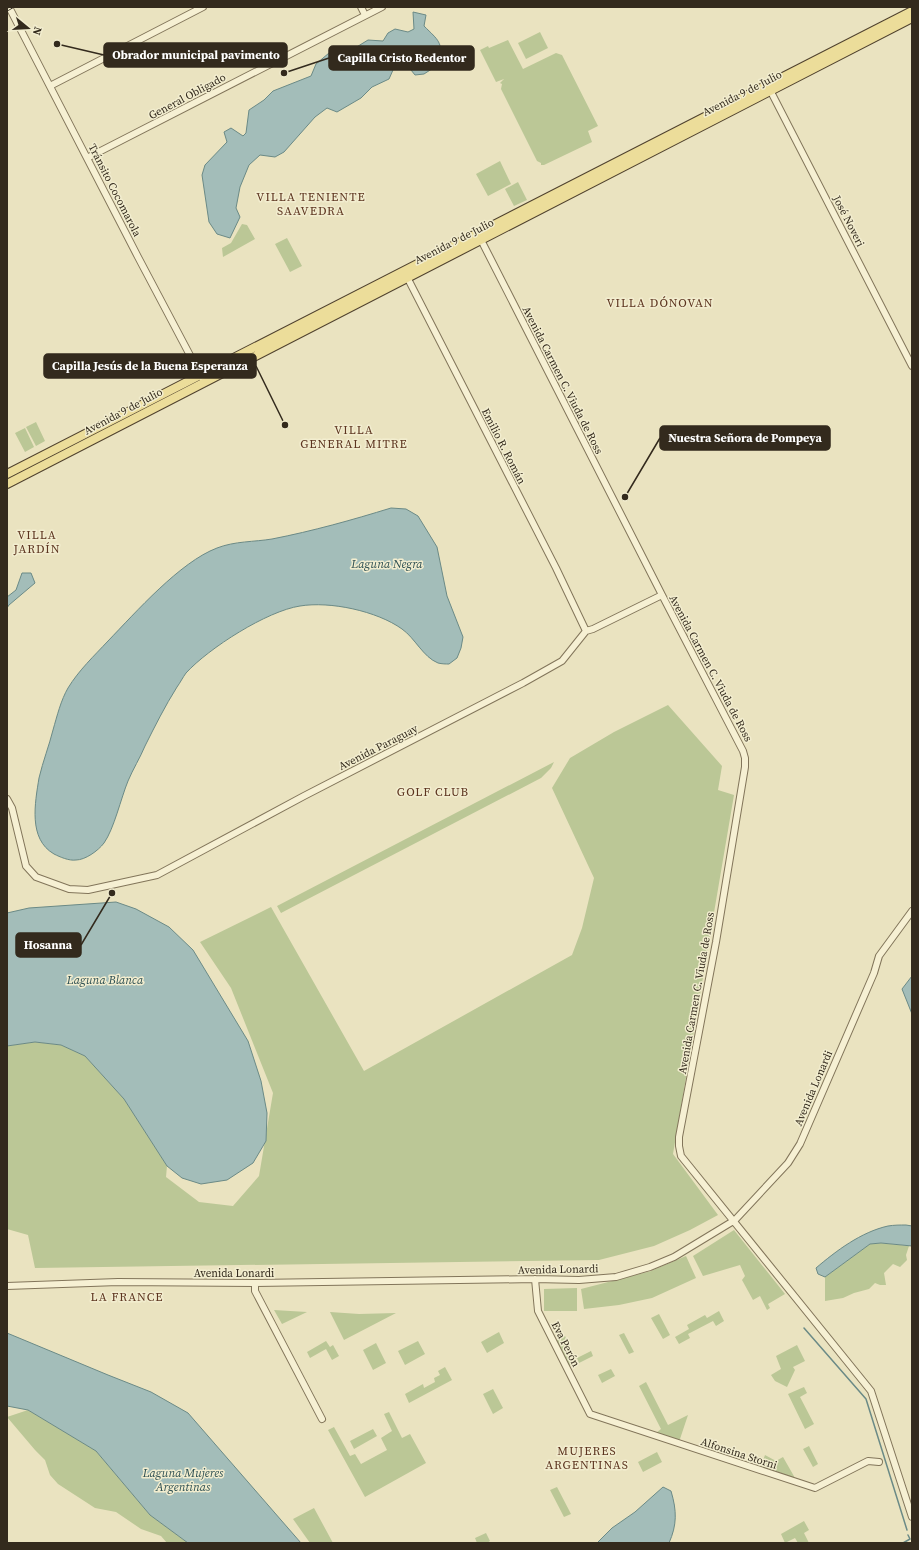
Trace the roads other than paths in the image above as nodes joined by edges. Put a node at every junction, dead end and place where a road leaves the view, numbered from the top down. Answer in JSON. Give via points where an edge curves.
{"nodes":[{"id":1,"x":9,"y":7,"type":"edge"},
{"id":2,"x":203,"y":7,"type":"edge"},
{"id":3,"x":361,"y":7,"type":"edge"},
{"id":4,"x":382,"y":7,"type":"edge"},
{"id":5,"x":912,"y":11,"type":"edge"},
{"id":6,"x":365,"y":15,"type":"junction"},
{"id":7,"x":912,"y":18,"type":"edge"},
{"id":8,"x":50,"y":86,"type":"junction"},
{"id":9,"x":769,"y":88,"type":"junction"},
{"id":10,"x":87,"y":158,"type":"junction"},
{"id":11,"x":479,"y":236,"type":"junction"},
{"id":12,"x":405,"y":274,"type":"junction"},
{"id":13,"x":912,"y":366,"type":"edge"},
{"id":14,"x":202,"y":378,"type":"junction"},
{"id":15,"x":7,"y":474,"type":"edge"},
{"id":16,"x":7,"y":484,"type":"edge"},
{"id":17,"x":662,"y":595,"type":"junction"},
{"id":18,"x":586,"y":631,"type":"junction"},
{"id":19,"x":7,"y":799,"type":"edge"},
{"id":20,"x":912,"y":911,"type":"edge"},
{"id":21,"x":735,"y":1220,"type":"junction"},
{"id":22,"x":535,"y":1279,"type":"junction"},
{"id":23,"x":255,"y":1283,"type":"junction"},
{"id":24,"x":7,"y":1286,"type":"edge"},
{"id":25,"x":590,"y":1414,"type":"joint"},
{"id":26,"x":322,"y":1419,"type":"dead end"},
{"id":27,"x":879,"y":1462,"type":"dead end"},
{"id":28,"x":912,"y":1517,"type":"edge"}],
"edges":[{"from":1,"to":8,"type":"street","name":"Tránsito Cocomarola"},
{"from":2,"to":8,"type":"street"},
{"from":3,"to":6,"type":"street"},
{"from":4,"to":6,"type":"street","name":"General Obligado"},
{"from":5,"to":9,"type":"main road","name":"Avenida 9 de Julio"},
{"from":6,"to":10,"type":"street","name":"General Obligado"},
{"from":7,"to":9,"type":"main road","name":"Avenida 9 de Julio"},
{"from":8,"to":10,"type":"street","name":"Tránsito Cocomarola"},
{"from":9,"to":11,"type":"main road","name":"Avenida 9 de Julio"},
{"from":9,"to":13,"type":"street","name":"José Noveri"},
{"from":10,"to":14,"type":"street","name":"Tránsito Cocomarola"},
{"from":11,"to":12,"type":"main road","name":"Avenida 9 de Julio"},
{"from":11,"to":17,"type":"street","name":"Avenida Carmen C. Viuda de Ross"},
{"from":12,"to":14,"type":"main road","name":"Avenida 9 de Julio"},
{"from":12,"to":18,"type":"street","name":"Emilio R. Román"},
{"from":14,"to":15,"type":"main road","name":"Avenida 9 de Julio"},
{"from":14,"to":16,"type":"main road","name":"Avenida 9 de Julio"},
{"from":17,"to":18,"type":"street","name":"Avenida Paraguay"},
{"from":17,"to":21,"type":"street","name":"Avenida Carmen C. Viuda de Ross","via":[[745,758],[716,942],[679,1137],[681,1156]]},
{"from":18,"to":19,"type":"street","name":"Avenida Paraguay","via":[[562,661],[523,683],[173,867],[147,878],[88,890],[69,889],[36,877],[27,868],[22,855],[12,808]]},
{"from":20,"to":21,"type":"street","name":"Avenida Lonardi","via":[[879,956],[800,1144],[788,1164]]},
{"from":21,"to":22,"type":"street","name":"Avenida Lonardi","via":[[674,1257],[637,1271],[600,1279]]},
{"from":21,"to":28,"type":"street","name":"Avenida Carmen C. Viuda de Ross","via":[[871,1391]]},
{"from":22,"to":23,"type":"street","name":"Avenida Lonardi"},
{"from":22,"to":25,"type":"street","name":"Eva Perón","via":[[538,1311]]},
{"from":23,"to":24,"type":"street","name":"Avenida Lonardi","via":[[118,1282]]},
{"from":23,"to":26,"type":"street","via":[[255,1291]]},
{"from":25,"to":27,"type":"street","name":"Alfonsina Storni","via":[[815,1488],[868,1461]]}]}
